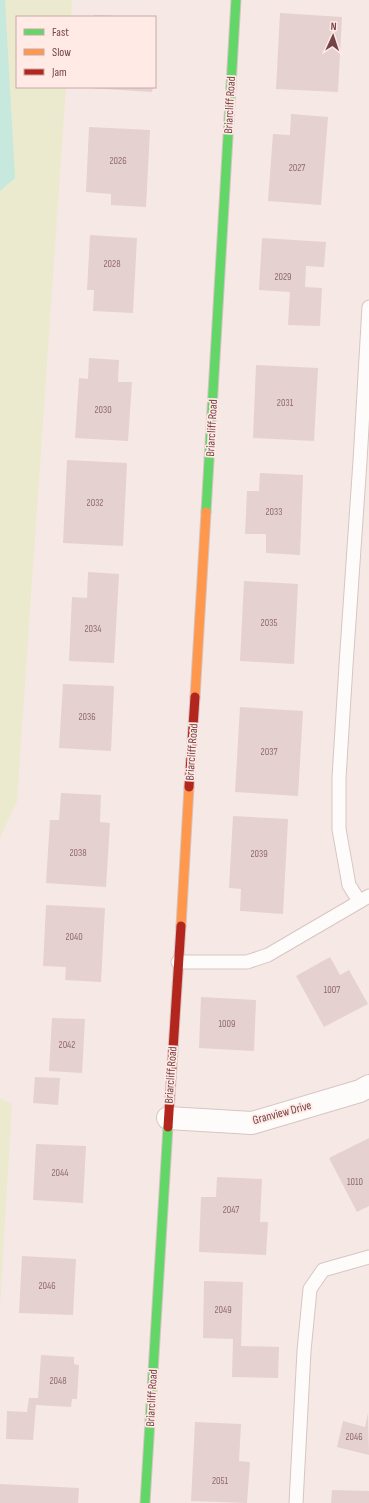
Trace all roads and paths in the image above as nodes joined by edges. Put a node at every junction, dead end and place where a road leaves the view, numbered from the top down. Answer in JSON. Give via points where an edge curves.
{"nodes":[{"id":1,"x":236,"y":0,"type":"edge"},
{"id":2,"x":369,"y":307,"type":"edge"},
{"id":3,"x":364,"y":899,"type":"edge"},
{"id":4,"x":178,"y":962,"type":"junction"},
{"id":5,"x":369,"y":1086,"type":"edge"},
{"id":6,"x":168,"y":1118,"type":"junction"},
{"id":7,"x":369,"y":1257,"type":"edge"},
{"id":8,"x":145,"y":1503,"type":"edge"},
{"id":9,"x":296,"y":1503,"type":"edge"}],
"edges":[{"from":1,"to":4,"type":"street","name":"Briarcliff Road"},
{"from":2,"to":3,"type":"lane","via":[[339,778],[339,829],[348,885]]},
{"from":3,"to":4,"type":"lane","via":[[268,955],[247,962]]},
{"from":4,"to":6,"type":"street","name":"Briarcliff Road"},
{"from":5,"to":6,"type":"street","name":"Granview Drive","via":[[360,1091],[252,1123]]},
{"from":6,"to":8,"type":"street","name":"Briarcliff Road"},
{"from":7,"to":9,"type":"lane","via":[[322,1270],[310,1289]]}]}
